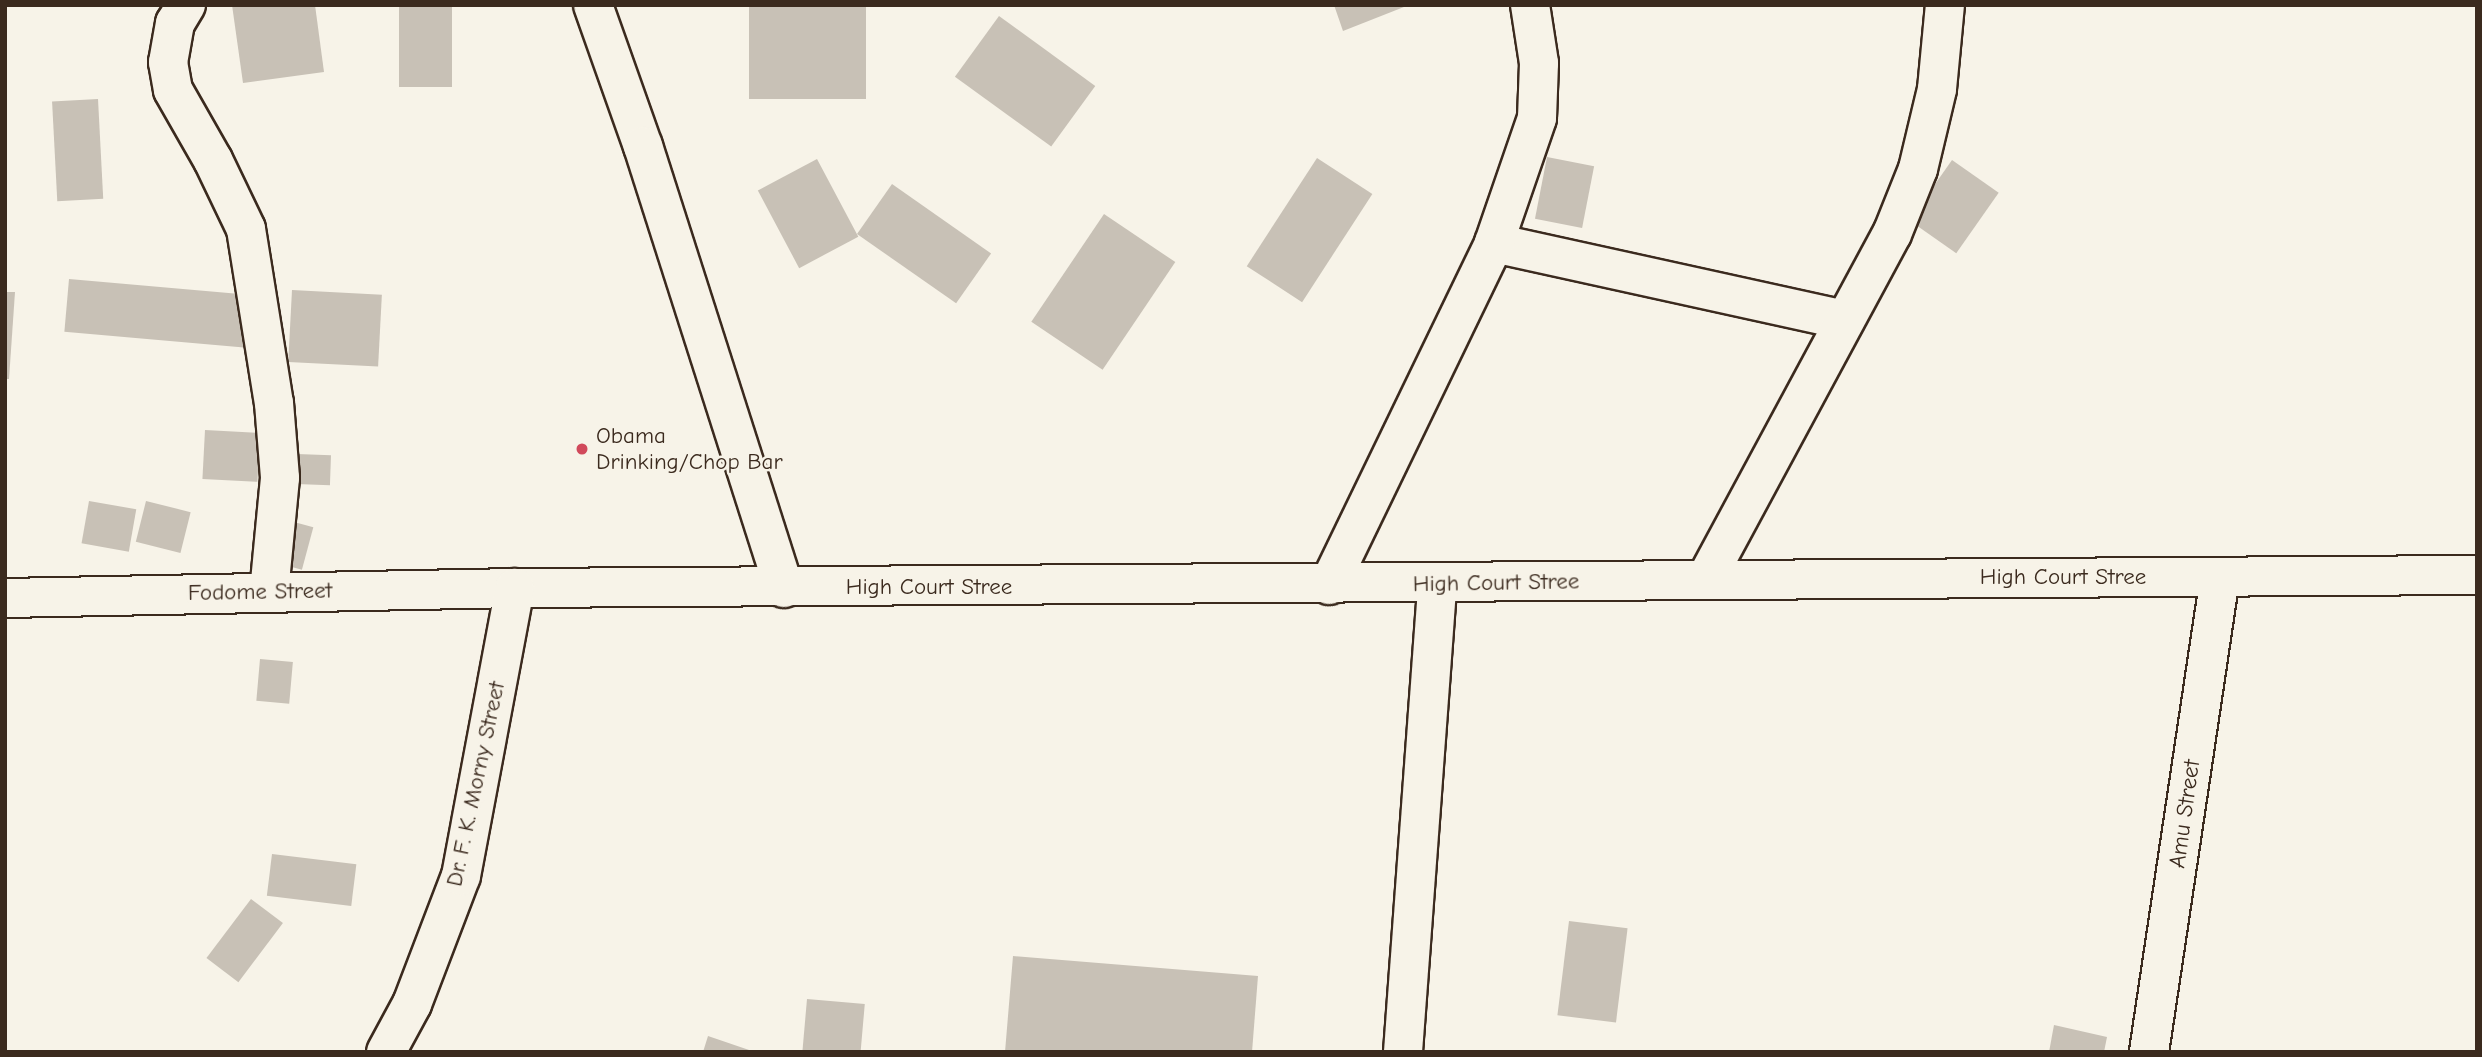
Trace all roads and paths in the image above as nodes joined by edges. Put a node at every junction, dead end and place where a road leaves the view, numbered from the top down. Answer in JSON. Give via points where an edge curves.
{"nodes":[{"id":1,"x":186,"y":5,"type":"edge"},
{"id":2,"x":593,"y":5,"type":"edge"},
{"id":3,"x":1530,"y":5,"type":"edge"},
{"id":4,"x":1945,"y":5,"type":"edge"},
{"id":5,"x":1494,"y":243,"type":"junction"},
{"id":6,"x":1845,"y":320,"type":"junction"},
{"id":7,"x":2477,"y":575,"type":"edge"},
{"id":8,"x":2220,"y":576,"type":"junction"},
{"id":9,"x":1706,"y":579,"type":"junction"},
{"id":10,"x":1437,"y":584,"type":"junction"},
{"id":11,"x":1329,"y":585,"type":"junction"},
{"id":12,"x":515,"y":588,"type":"junction"},
{"id":13,"x":784,"y":588,"type":"junction"},
{"id":14,"x":269,"y":592,"type":"junction"},
{"id":15,"x":5,"y":598,"type":"edge"},
{"id":16,"x":2155,"y":1044,"type":"edge"},
{"id":17,"x":386,"y":1052,"type":"edge"},
{"id":18,"x":1403,"y":1052,"type":"edge"}],
"edges":[{"from":1,"to":14,"type":"street","via":[[175,23],[168,62],[173,90],[246,229],[274,403],[280,478]]},
{"from":2,"to":13,"type":"street","via":[[643,145]]},
{"from":3,"to":5,"type":"street","via":[[1539,63],[1537,118]]},
{"from":4,"to":6,"type":"street","via":[[1937,89],[1918,169],[1892,234]]},
{"from":5,"to":6,"type":"street"},
{"from":5,"to":11,"type":"street"},
{"from":6,"to":9,"type":"street"},
{"from":7,"to":8,"type":"street","name":"High Court Stree"},
{"from":8,"to":9,"type":"street","name":"High Court Stree"},
{"from":8,"to":16,"type":"street","name":"Amu Street"},
{"from":9,"to":10,"type":"street","name":"High Court Stree"},
{"from":10,"to":11,"type":"street","name":"High Court Stree"},
{"from":10,"to":18,"type":"street"},
{"from":11,"to":13,"type":"street","name":"High Court Stree"},
{"from":12,"to":13,"type":"street","name":"High Court Stree"},
{"from":12,"to":14,"type":"street","name":"Fodome Street"},
{"from":12,"to":17,"type":"street","name":"Dr. F. K. Morny Street","via":[[461,876],[412,1004]]},
{"from":14,"to":15,"type":"street","name":"Fodome Street"}]}
